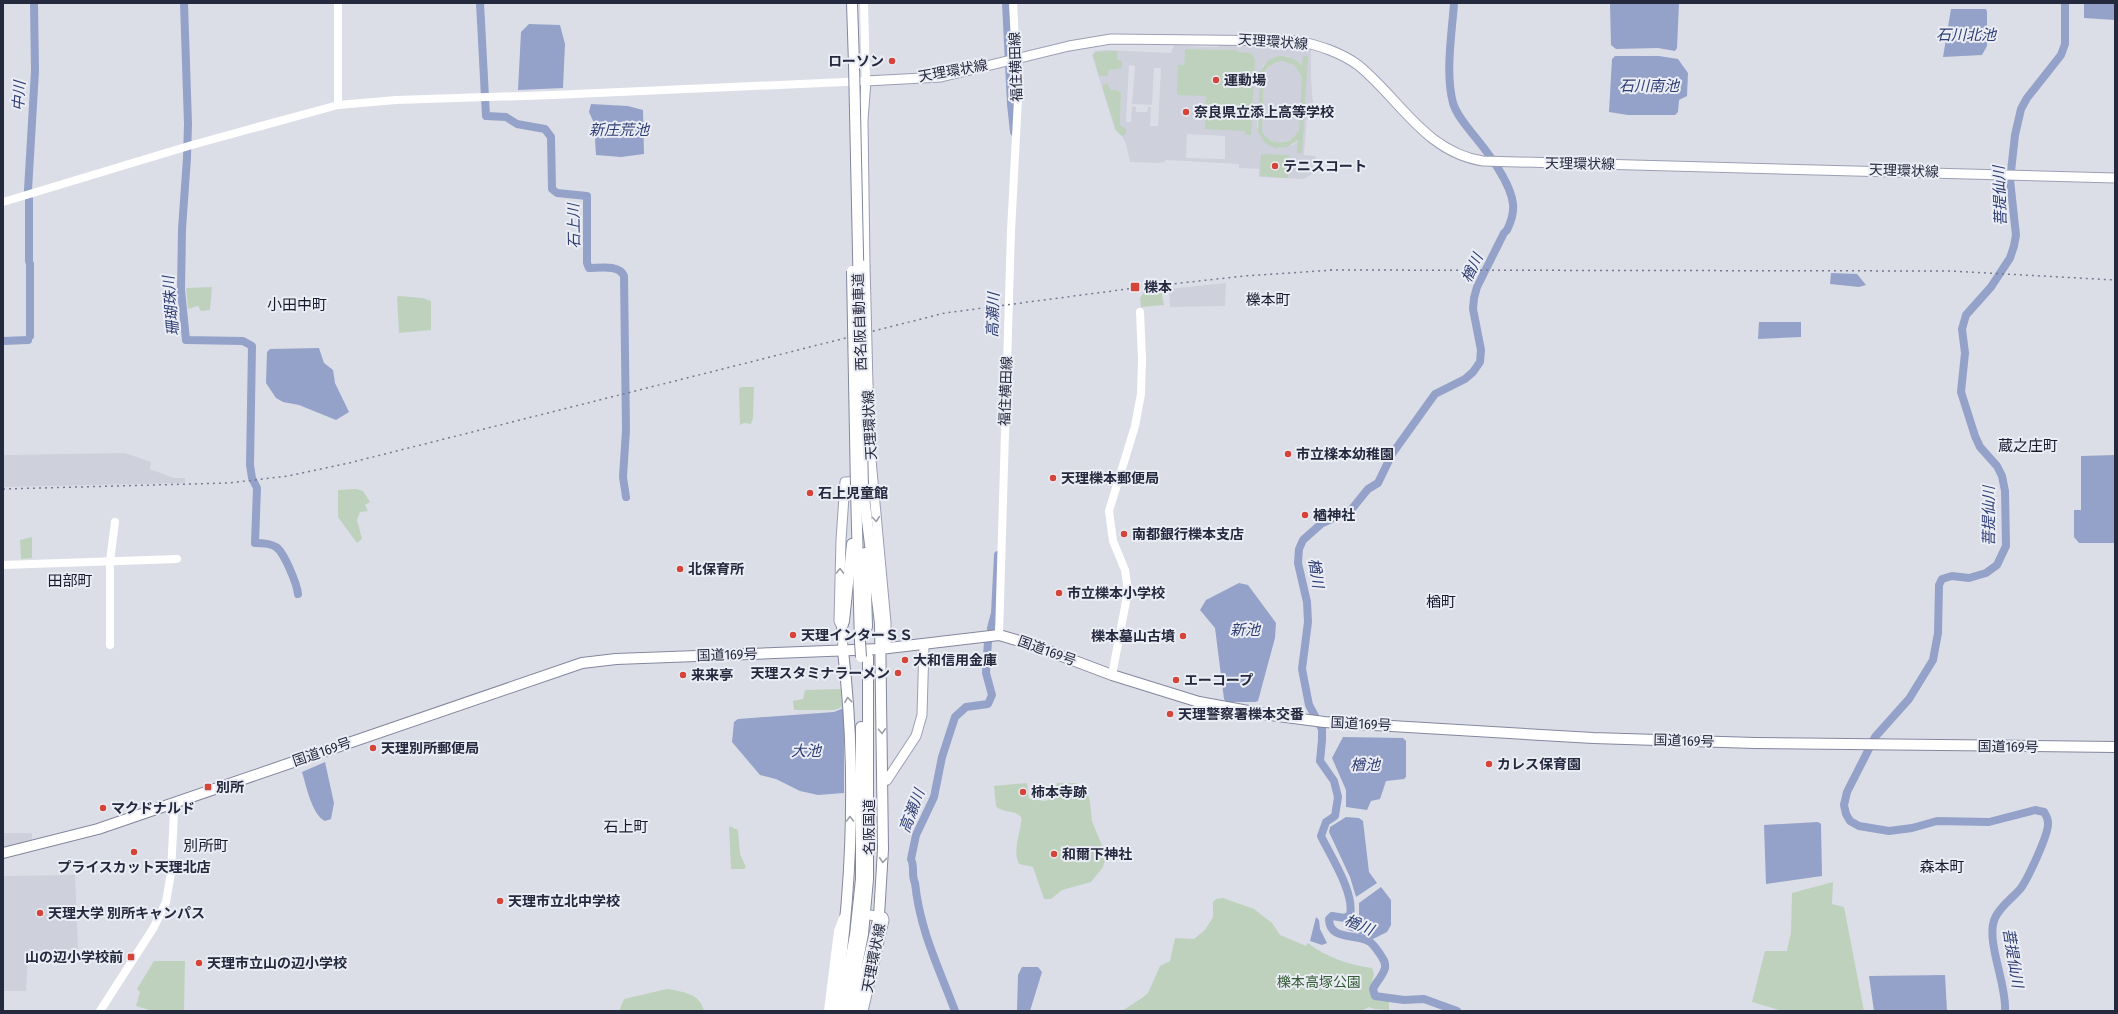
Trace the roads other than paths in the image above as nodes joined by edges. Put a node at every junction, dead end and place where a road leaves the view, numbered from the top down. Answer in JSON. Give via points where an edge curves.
{"nodes":[{"id":1,"x":338,"y":3,"type":"edge"},
{"id":2,"x":846,"y":3,"type":"edge"},
{"id":3,"x":852,"y":3,"type":"edge"},
{"id":4,"x":864,"y":3,"type":"edge"},
{"id":5,"x":1013,"y":3,"type":"edge"},
{"id":6,"x":1015,"y":59,"type":"junction"},
{"id":7,"x":851,"y":64,"type":"junction"},
{"id":8,"x":866,"y":81,"type":"junction"},
{"id":9,"x":338,"y":105,"type":"junction"},
{"id":10,"x":2115,"y":178,"type":"edge"},
{"id":11,"x":3,"y":202,"type":"edge"},
{"id":12,"x":1140,"y":312,"type":"dead end"},
{"id":13,"x":873,"y":480,"type":"junction"},
{"id":14,"x":860,"y":493,"type":"junction"},
{"id":15,"x":115,"y":522,"type":"dead end"},
{"id":16,"x":177,"y":559,"type":"dead end"},
{"id":17,"x":110,"y":561,"type":"junction"},
{"id":18,"x":3,"y":565,"type":"edge"},
{"id":19,"x":842,"y":627,"type":"junction"},
{"id":20,"x":999,"y":635,"type":"junction"},
{"id":21,"x":864,"y":642,"type":"joint"},
{"id":22,"x":110,"y":645,"type":"dead end"},
{"id":23,"x":924,"y":645,"type":"junction"},
{"id":24,"x":883,"y":649,"type":"junction"},
{"id":25,"x":843,"y":651,"type":"junction"},
{"id":26,"x":864,"y":657,"type":"junction"},
{"id":27,"x":1112,"y":675,"type":"junction"},
{"id":28,"x":2115,"y":747,"type":"edge"},
{"id":29,"x":883,"y":782,"type":"junction"},
{"id":30,"x":176,"y":803,"type":"junction"},
{"id":31,"x":3,"y":853,"type":"edge"},
{"id":32,"x":849,"y":914,"type":"junction"},
{"id":33,"x":874,"y":916,"type":"junction"},
{"id":34,"x":100,"y":1011,"type":"edge"},
{"id":35,"x":828,"y":1011,"type":"edge"},
{"id":36,"x":834,"y":1011,"type":"edge"},
{"id":37,"x":841,"y":1011,"type":"edge"},
{"id":38,"x":848,"y":1011,"type":"edge"},
{"id":39,"x":856,"y":1011,"type":"edge"},
{"id":40,"x":863,"y":1011,"type":"edge"}],
"edges":[{"from":1,"to":9,"type":"street"},
{"from":2,"to":7,"type":"highway","name":"西名阪自動車道"},
{"from":3,"to":7,"type":"highway","name":"西名阪自動車道"},
{"from":4,"to":8,"type":"street"},
{"from":5,"to":6,"type":"street","name":"福住横田線"},
{"from":6,"to":8,"type":"main road","name":"天理環状線","via":[[941,76]]},
{"from":6,"to":10,"type":"main road","name":"天理環状線","via":[[1090,41],[1111,39],[1299,41],[1329,49],[1345,57],[1358,66],[1437,143],[1469,159],[1483,161]]},
{"from":6,"to":20,"type":"street","name":"福住横田線","via":[[1018,99],[1011,231]]},
{"from":7,"to":14,"type":"highway","name":"西名阪自動車道","bridge":true},
{"from":8,"to":9,"type":"street","via":[[396,100]]},
{"from":8,"to":13,"type":"main road","name":"天理環状線","bridge":true,"via":[[863,120],[865,265]]},
{"from":9,"to":11,"type":"street","via":[[192,145]]},
{"from":12,"to":27,"type":"street","via":[[1141,394],[1135,426],[1109,511],[1113,541],[1125,570],[1128,591]]},
{"from":19,"to":13,"type":"main road","name":"天理環状線","one_way":true,"via":[[839,621],[845,482]]},
{"from":13,"to":24,"type":"main road","name":"天理環状線","one_way":true,"via":[[886,623]]},
{"from":14,"to":19,"type":"highway","via":[[853,507],[852,548]]},
{"from":14,"to":21,"type":"highway","name":"西名阪自動車道"},
{"from":14,"to":24,"type":"highway"},
{"from":15,"to":17,"type":"street"},
{"from":16,"to":17,"type":"street"},
{"from":17,"to":18,"type":"street"},
{"from":17,"to":22,"type":"street"},
{"from":19,"to":25,"type":"main road","name":"天理環状線"},
{"from":20,"to":23,"type":"highway","name":"国道169号"},
{"from":20,"to":27,"type":"highway","name":"国道169号"},
{"from":21,"to":26,"type":"highway","name":"名阪国道"},
{"from":23,"to":24,"type":"highway","name":"国道169号"},
{"from":23,"to":29,"type":"main road","via":[[922,715],[916,736],[887,780]]},
{"from":24,"to":25,"type":"highway","name":"国道169号"},
{"from":24,"to":29,"type":"highway","one_way":true,"via":[[880,692]]},
{"from":25,"to":30,"type":"highway","name":"国道169号","via":[[616,658],[582,663]]},
{"from":32,"to":25,"type":"highway","one_way":true,"via":[[850,738]]},
{"from":26,"to":37,"type":"highway","name":"名阪国道","via":[[861,879],[855,935]]},
{"from":26,"to":38,"type":"highway","name":"名阪国道","via":[[869,820],[868,880],[862,934]]},
{"from":27,"to":28,"type":"highway","name":"国道169号","via":[[1206,703],[1324,722],[1606,738],[1870,745]]},
{"from":29,"to":33,"type":"highway","one_way":true,"via":[[883,849]]},
{"from":30,"to":31,"type":"highway","name":"国道169号","via":[[98,829]]},
{"from":30,"to":34,"type":"street","via":[[171,873],[166,902],[154,927]]},
{"from":32,"to":35,"type":"street","via":[[838,931]]},
{"from":32,"to":36,"type":"highway"},
{"from":33,"to":39,"type":"highway"},
{"from":33,"to":40,"type":"main road","name":"天理環状線","via":[[883,917],[884,920]]}]}
